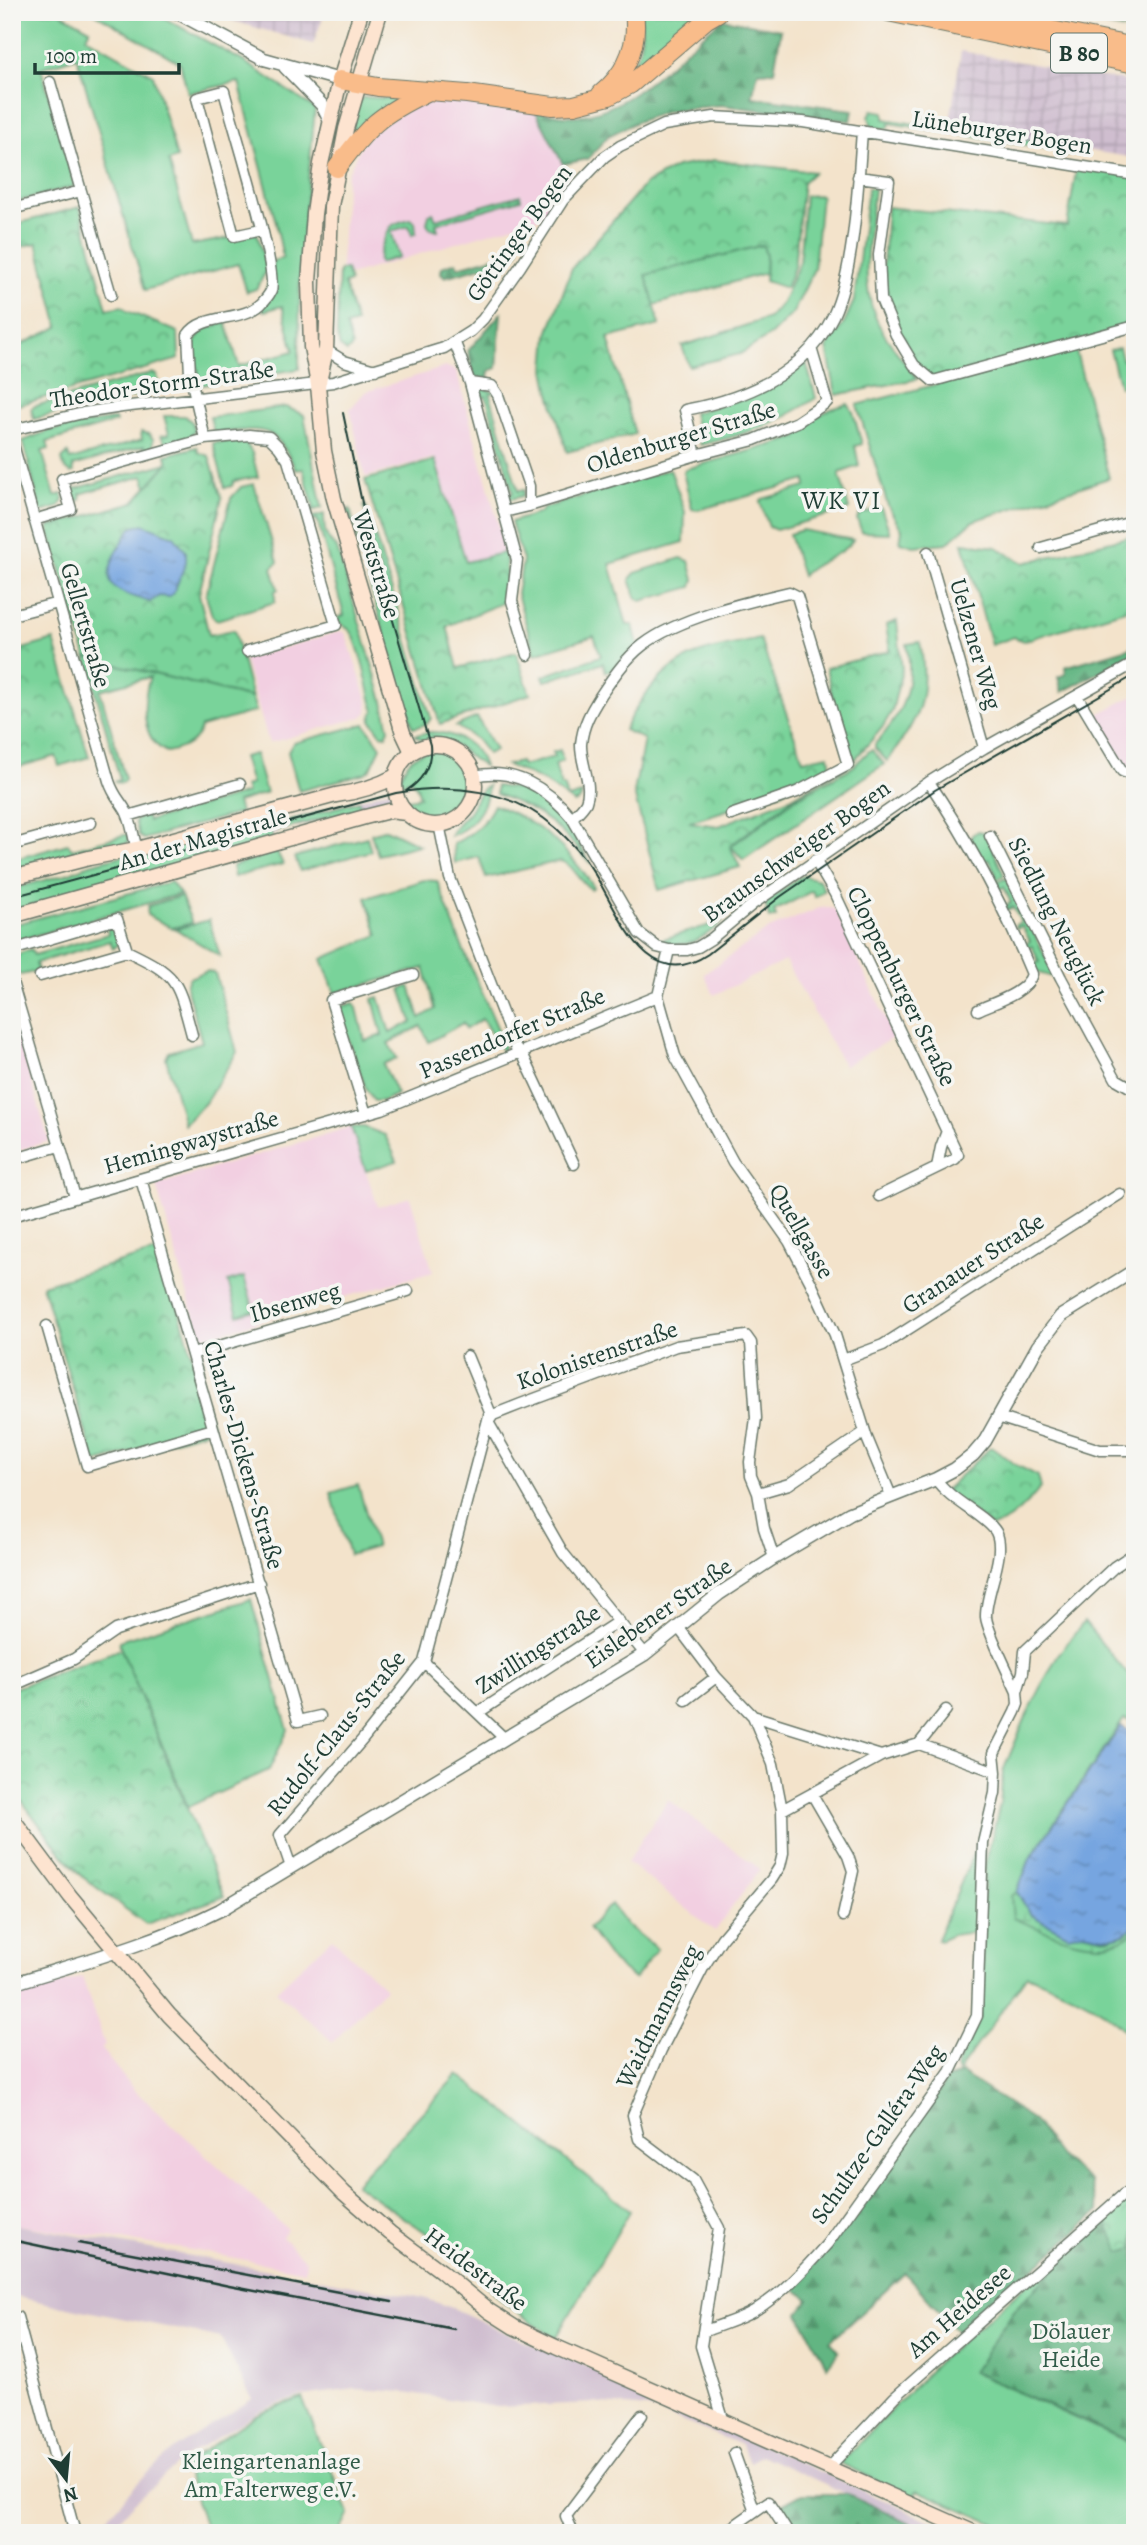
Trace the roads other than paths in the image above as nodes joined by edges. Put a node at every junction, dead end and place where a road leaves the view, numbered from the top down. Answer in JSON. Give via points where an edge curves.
{"nodes":[{"id":1,"x":176,"y":12,"type":"edge"},
{"id":2,"x":361,"y":12,"type":"edge"},
{"id":3,"x":380,"y":12,"type":"edge"},
{"id":4,"x":634,"y":12,"type":"edge"},
{"id":5,"x":719,"y":12,"type":"edge"},
{"id":6,"x":888,"y":12,"type":"edge"},
{"id":7,"x":963,"y":12,"type":"edge"},
{"id":8,"x":1135,"y":47,"type":"edge"},
{"id":9,"x":1135,"y":64,"type":"edge"},
{"id":10,"x":285,"y":66,"type":"junction"},
{"id":11,"x":50,"y":82,"type":"dead end"},
{"id":12,"x":349,"y":82,"type":"junction"},
{"id":13,"x":428,"y":92,"type":"junction"},
{"id":14,"x":595,"y":99,"type":"junction"},
{"id":15,"x":330,"y":121,"type":"junction"},
{"id":16,"x":862,"y":131,"type":"junction"},
{"id":17,"x":337,"y":168,"type":"junction"},
{"id":18,"x":1135,"y":175,"type":"edge"},
{"id":19,"x":858,"y":177,"type":"junction"},
{"id":20,"x":81,"y":191,"type":"junction"},
{"id":21,"x":12,"y":209,"type":"edge"},
{"id":22,"x":261,"y":230,"type":"junction"},
{"id":23,"x":111,"y":295,"type":"dead end"},
{"id":24,"x":1135,"y":326,"type":"edge"},
{"id":25,"x":455,"y":343,"type":"junction"},
{"id":26,"x":811,"y":348,"type":"junction"},
{"id":27,"x":326,"y":350,"type":"junction"},
{"id":28,"x":375,"y":370,"type":"junction"},
{"id":29,"x":470,"y":383,"type":"junction"},
{"id":30,"x":318,"y":385,"type":"junction"},
{"id":31,"x":196,"y":398,"type":"junction"},
{"id":32,"x":12,"y":430,"type":"edge"},
{"id":33,"x":205,"y":439,"type":"junction"},
{"id":34,"x":12,"y":441,"type":"edge"},
{"id":35,"x":696,"y":455,"type":"junction"},
{"id":36,"x":529,"y":506,"type":"junction"},
{"id":37,"x":504,"y":512,"type":"junction"},
{"id":38,"x":34,"y":520,"type":"junction"},
{"id":39,"x":1135,"y":521,"type":"edge"},
{"id":40,"x":1041,"y":548,"type":"dead end"},
{"id":41,"x":928,"y":552,"type":"dead end"},
{"id":42,"x":58,"y":603,"type":"junction"},
{"id":43,"x":12,"y":615,"type":"edge"},
{"id":44,"x":247,"y":651,"type":"dead end"},
{"id":45,"x":528,"y":655,"type":"dead end"},
{"id":46,"x":1135,"y":663,"type":"edge"},
{"id":47,"x":1077,"y":696,"type":"junction"},
{"id":48,"x":984,"y":748,"type":"junction"},
{"id":49,"x":412,"y":752,"type":"junction"},
{"id":50,"x":396,"y":776,"type":"junction"},
{"id":51,"x":474,"y":776,"type":"junction"},
{"id":52,"x":1135,"y":777,"type":"edge"},
{"id":53,"x":929,"y":782,"type":"junction"},
{"id":54,"x":240,"y":783,"type":"dead end"},
{"id":55,"x":406,"y":813,"type":"junction"},
{"id":56,"x":731,"y":815,"type":"dead end"},
{"id":57,"x":128,"y":816,"type":"junction"},
{"id":58,"x":572,"y":818,"type":"junction"},
{"id":59,"x":91,"y":823,"type":"dead end"},
{"id":60,"x":439,"y":824,"type":"junction"},
{"id":61,"x":990,"y":836,"type":"dead end"},
{"id":62,"x":12,"y":845,"type":"edge"},
{"id":63,"x":137,"y":849,"type":"junction"},
{"id":64,"x":815,"y":860,"type":"junction"},
{"id":65,"x":29,"y":874,"type":"junction"},
{"id":66,"x":12,"y":878,"type":"edge"},
{"id":67,"x":12,"y":884,"type":"edge"},
{"id":68,"x":12,"y":916,"type":"edge"},
{"id":69,"x":12,"y":950,"type":"edge"},
{"id":70,"x":669,"y":950,"type":"junction"},
{"id":71,"x":127,"y":951,"type":"junction"},
{"id":72,"x":414,"y":975,"type":"dead end"},
{"id":73,"x":40,"y":976,"type":"dead end"},
{"id":74,"x":13,"y":985,"type":"edge"},
{"id":75,"x":659,"y":996,"type":"junction"},
{"id":76,"x":978,"y":1010,"type":"dead end"},
{"id":77,"x":192,"y":1035,"type":"dead end"},
{"id":78,"x":520,"y":1054,"type":"junction"},
{"id":79,"x":1135,"y":1090,"type":"edge"},
{"id":80,"x":382,"y":1109,"type":"joint"},
{"id":81,"x":366,"y":1114,"type":"junction"},
{"id":82,"x":947,"y":1131,"type":"junction"},
{"id":83,"x":59,"y":1146,"type":"junction"},
{"id":84,"x":12,"y":1160,"type":"edge"},
{"id":85,"x":574,"y":1164,"type":"dead end"},
{"id":86,"x":937,"y":1167,"type":"junction"},
{"id":87,"x":141,"y":1179,"type":"junction"},
{"id":88,"x":1121,"y":1194,"type":"dead end"},
{"id":89,"x":880,"y":1196,"type":"dead end"},
{"id":90,"x":75,"y":1198,"type":"junction"},
{"id":91,"x":12,"y":1216,"type":"edge"},
{"id":92,"x":1135,"y":1270,"type":"edge"},
{"id":93,"x":408,"y":1291,"type":"dead end"},
{"id":94,"x":47,"y":1326,"type":"dead end"},
{"id":95,"x":192,"y":1353,"type":"junction"},
{"id":96,"x":467,"y":1356,"type":"dead end"},
{"id":97,"x":843,"y":1360,"type":"junction"},
{"id":98,"x":998,"y":1417,"type":"junction"},
{"id":99,"x":488,"y":1422,"type":"junction"},
{"id":100,"x":214,"y":1429,"type":"junction"},
{"id":101,"x":866,"y":1435,"type":"junction"},
{"id":102,"x":1135,"y":1450,"type":"edge"},
{"id":103,"x":936,"y":1479,"type":"junction"},
{"id":104,"x":758,"y":1493,"type":"junction"},
{"id":105,"x":891,"y":1496,"type":"junction"},
{"id":106,"x":1135,"y":1553,"type":"edge"},
{"id":107,"x":774,"y":1558,"type":"junction"},
{"id":108,"x":259,"y":1583,"type":"junction"},
{"id":109,"x":619,"y":1621,"type":"junction"},
{"id":110,"x":678,"y":1628,"type":"junction"},
{"id":111,"x":1026,"y":1651,"type":"junction"},
{"id":112,"x":645,"y":1654,"type":"junction"},
{"id":113,"x":424,"y":1662,"type":"junction"},
{"id":114,"x":1007,"y":1670,"type":"junction"},
{"id":115,"x":716,"y":1677,"type":"junction"},
{"id":116,"x":12,"y":1685,"type":"edge"},
{"id":117,"x":1017,"y":1692,"type":"junction"},
{"id":118,"x":686,"y":1700,"type":"dead end"},
{"id":119,"x":946,"y":1710,"type":"dead end"},
{"id":120,"x":479,"y":1713,"type":"junction"},
{"id":121,"x":320,"y":1716,"type":"dead end"},
{"id":122,"x":753,"y":1716,"type":"junction"},
{"id":123,"x":505,"y":1739,"type":"junction"},
{"id":124,"x":919,"y":1744,"type":"junction"},
{"id":125,"x":881,"y":1756,"type":"junction"},
{"id":126,"x":996,"y":1772,"type":"junction"},
{"id":127,"x":813,"y":1794,"type":"junction"},
{"id":128,"x":782,"y":1810,"type":"junction"},
{"id":129,"x":12,"y":1818,"type":"edge"},
{"id":130,"x":291,"y":1867,"type":"junction"},
{"id":131,"x":843,"y":1916,"type":"dead end"},
{"id":132,"x":114,"y":1950,"type":"junction"},
{"id":133,"x":12,"y":1984,"type":"edge"},
{"id":134,"x":1124,"y":2194,"type":"dead end"},
{"id":135,"x":16,"y":2317,"type":"dead end"},
{"id":136,"x":703,"y":2332,"type":"junction"},
{"id":137,"x":642,"y":2415,"type":"dead end"},
{"id":138,"x":723,"y":2419,"type":"junction"},
{"id":139,"x":734,"y":2453,"type":"dead end"},
{"id":140,"x":829,"y":2467,"type":"junction"},
{"id":141,"x":755,"y":2511,"type":"junction"},
{"id":142,"x":75,"y":2533,"type":"edge"},
{"id":143,"x":573,"y":2533,"type":"edge"},
{"id":144,"x":724,"y":2533,"type":"edge"},
{"id":145,"x":789,"y":2533,"type":"edge"},
{"id":146,"x":975,"y":2533,"type":"edge"}],
"edges":[{"from":1,"to":10,"type":"street"},
{"from":2,"to":12,"type":"main road","name":"Weststraße"},
{"from":3,"to":12,"type":"main road","name":"Weststraße"},
{"from":4,"to":14,"type":"highway","via":[[635,40],[626,66]]},
{"from":5,"to":14,"type":"highway","via":[[631,84]]},
{"from":6,"to":9,"type":"highway","number":"B 80"},
{"from":7,"to":8,"type":"highway","number":"B 80"},
{"from":10,"to":12,"type":"street"},
{"from":10,"to":15,"type":"street","via":[[322,105]]},
{"from":11,"to":20,"type":"street"},
{"from":12,"to":13,"type":"highway"},
{"from":12,"to":15,"type":"main road","name":"Weststraße"},
{"from":12,"to":17,"type":"main road","name":"Weststraße"},
{"from":13,"to":14,"type":"highway","via":[[553,106]]},
{"from":13,"to":17,"type":"highway","via":[[377,120]]},
{"from":15,"to":30,"type":"main road","name":"Weststraße","via":[[314,215],[309,282]]},
{"from":16,"to":18,"type":"street","name":"Lüneburger Bogen"},
{"from":16,"to":19,"type":"street"},
{"from":16,"to":25,"type":"street","name":"Göttinger Bogen","via":[[713,117],[664,125],[620,146],[563,200],[483,319]]},
{"from":17,"to":27,"type":"main road","name":"Weststraße","via":[[329,234]]},
{"from":19,"to":24,"type":"street","via":[[889,181],[879,255],[881,299],[916,367],[933,381]]},
{"from":19,"to":26,"type":"street","via":[[846,275],[833,316]]},
{"from":20,"to":21,"type":"street"},
{"from":20,"to":23,"type":"street"},
{"from":22,"to":22,"type":"street","via":[[224,91],[197,98],[234,236]]},
{"from":22,"to":31,"type":"street","via":[[271,266],[271,290],[254,309],[189,332]]},
{"from":25,"to":28,"type":"street","name":"Göttinger Bogen"},
{"from":25,"to":29,"type":"street"},
{"from":26,"to":35,"type":"street","via":[[767,384],[685,410]]},
{"from":26,"to":35,"type":"street","name":"Oldenburger Straße","via":[[827,402],[797,422],[754,440]]},
{"from":27,"to":28,"type":"street","via":[[344,362]]},
{"from":27,"to":30,"type":"main road","name":"Weststraße"},
{"from":28,"to":30,"type":"street","name":"Göttinger Bogen"},
{"from":29,"to":36,"type":"street","via":[[492,386],[498,395],[529,486]]},
{"from":29,"to":37,"type":"street"},
{"from":30,"to":31,"type":"street","name":"Theodor-Storm-Straße"},
{"from":30,"to":49,"type":"main road","name":"Weststraße","via":[[324,451],[336,509]]},
{"from":31,"to":32,"type":"street","name":"Theodor-Storm-Straße","via":[[82,413]]},
{"from":31,"to":33,"type":"street"},
{"from":33,"to":38,"type":"street","via":[[62,479],[71,509]]},
{"from":33,"to":44,"type":"street","via":[[258,434],[279,447],[290,467],[336,625]]},
{"from":34,"to":38,"type":"street","name":"Gellertstraße"},
{"from":35,"to":36,"type":"street","name":"Oldenburger Straße"},
{"from":36,"to":37,"type":"street"},
{"from":37,"to":45,"type":"street","via":[[517,560],[512,601]]},
{"from":38,"to":42,"type":"street","name":"Gellertstraße"},
{"from":39,"to":40,"type":"street"},
{"from":41,"to":48,"type":"street","name":"Uelzener Weg"},
{"from":42,"to":43,"type":"street"},
{"from":42,"to":57,"type":"street","name":"Gellertstraße","via":[[112,789]]},
{"from":46,"to":47,"type":"street","name":"Braunschweiger Bogen"},
{"from":47,"to":48,"type":"street","name":"Braunschweiger Bogen"},
{"from":47,"to":52,"type":"street","via":[[1122,771]]},
{"from":48,"to":53,"type":"street","name":"Braunschweiger Bogen"},
{"from":49,"to":50,"type":"main road"},
{"from":49,"to":51,"type":"main road","via":[[430,745],[451,748],[467,761]]},
{"from":50,"to":55,"type":"main road","via":[[396,796]]},
{"from":50,"to":63,"type":"main road","name":"An der Magistrale","via":[[378,786]]},
{"from":51,"to":58,"type":"street","via":[[517,777],[559,803]]},
{"from":51,"to":60,"type":"main road","via":[[469,806],[454,820]]},
{"from":53,"to":64,"type":"street","name":"Braunschweiger Bogen"},
{"from":53,"to":76,"type":"street","name":"Siedlung Neuglück","via":[[985,875],[1032,974],[1022,988]]},
{"from":54,"to":57,"type":"street"},
{"from":55,"to":60,"type":"main road","via":[[424,823]]},
{"from":55,"to":68,"type":"main road","name":"An der Magistrale","via":[[389,811],[365,817]]},
{"from":56,"to":58,"type":"street","via":[[797,792],[848,765],[797,596],[789,592],[686,622],[641,646],[613,677],[586,722],[581,748],[586,803]]},
{"from":57,"to":63,"type":"street","name":"Gellertstraße"},
{"from":58,"to":70,"type":"street","via":[[639,933]]},
{"from":59,"to":62,"type":"street"},
{"from":60,"to":78,"type":"street","via":[[450,878]]},
{"from":61,"to":79,"type":"street","name":"Siedlung Neuglück","via":[[1116,1079]]},
{"from":63,"to":65,"type":"main road","name":"An der Magistrale"},
{"from":64,"to":70,"type":"street","name":"Braunschweiger Bogen","via":[[698,947]]},
{"from":64,"to":82,"type":"street","name":"Cloppenburger Straße"},
{"from":65,"to":66,"type":"main road","name":"An der Magistrale"},
{"from":65,"to":67,"type":"street"},
{"from":69,"to":71,"type":"street","via":[[117,919]]},
{"from":70,"to":75,"type":"street"},
{"from":71,"to":73,"type":"street"},
{"from":71,"to":77,"type":"street","via":[[173,979]]},
{"from":72,"to":81,"type":"street","via":[[331,1000]]},
{"from":74,"to":83,"type":"street"},
{"from":75,"to":78,"type":"street","name":"Passendorfer Straße"},
{"from":75,"to":97,"type":"street","name":"Quellgasse","via":[[675,1056],[733,1161],[789,1241]]},
{"from":78,"to":80,"type":"street","name":"Passendorfer Straße"},
{"from":78,"to":85,"type":"street"},
{"from":80,"to":81,"type":"street","name":"Hemingwaystraße"},
{"from":81,"to":87,"type":"street","name":"Hemingwaystraße"},
{"from":82,"to":86,"type":"street"},
{"from":82,"to":86,"type":"street","name":"Cloppenburger Straße","via":[[958,1155]]},
{"from":83,"to":84,"type":"street"},
{"from":83,"to":90,"type":"street"},
{"from":86,"to":89,"type":"street","name":"Cloppenburger Straße"},
{"from":87,"to":90,"type":"street","name":"Hemingwaystraße"},
{"from":87,"to":95,"type":"street","name":"Charles-Dickens-Straße"},
{"from":88,"to":97,"type":"street","name":"Granauer Straße","via":[[883,1345]]},
{"from":90,"to":91,"type":"street","name":"Hemingwaystraße"},
{"from":92,"to":98,"type":"street","name":"Eislebener Straße","via":[[1061,1316],[1038,1346]]},
{"from":93,"to":95,"type":"street","name":"Ibsenweg"},
{"from":94,"to":100,"type":"street","via":[[87,1466]]},
{"from":95,"to":100,"type":"street","name":"Charles-Dickens-Straße"},
{"from":96,"to":99,"type":"street","via":[[490,1412]]},
{"from":97,"to":101,"type":"street","name":"Quellgasse"},
{"from":98,"to":102,"type":"street","via":[[1100,1450]]},
{"from":98,"to":103,"type":"street","name":"Eislebener Straße","via":[[973,1455]]},
{"from":99,"to":104,"type":"street","name":"Kolonistenstraße","via":[[493,1415],[520,1404],[676,1346],[746,1336],[751,1343],[756,1418],[750,1469]]},
{"from":99,"to":109,"type":"street","via":[[563,1553]]},
{"from":99,"to":113,"type":"street","name":"Rudolf-Claus-Straße"},
{"from":100,"to":108,"type":"street","name":"Charles-Dickens-Straße"},
{"from":101,"to":104,"type":"street","via":[[789,1484]]},
{"from":101,"to":105,"type":"street","name":"Quellgasse"},
{"from":103,"to":105,"type":"street","name":"Eislebener Straße"},
{"from":103,"to":114,"type":"street","via":[[997,1535],[999,1548],[986,1618]]},
{"from":104,"to":107,"type":"street"},
{"from":105,"to":107,"type":"street","name":"Eislebener Straße","via":[[850,1513]]},
{"from":106,"to":111,"type":"street","via":[[1114,1567]]},
{"from":107,"to":110,"type":"street","name":"Eislebener Straße"},
{"from":108,"to":116,"type":"street","via":[[116,1630],[74,1659]]},
{"from":108,"to":121,"type":"street","name":"Charles-Dickens-Straße","via":[[298,1721]]},
{"from":109,"to":112,"type":"street"},
{"from":109,"to":120,"type":"street","name":"Zwillingstraße"},
{"from":110,"to":112,"type":"street","name":"Eislebener Straße"},
{"from":110,"to":115,"type":"street","name":"Waidmannsweg"},
{"from":111,"to":114,"type":"street"},
{"from":111,"to":117,"type":"street","name":"Schultze-Galléra-Weg"},
{"from":112,"to":123,"type":"street","name":"Eislebener Straße"},
{"from":113,"to":120,"type":"street"},
{"from":113,"to":130,"type":"street","name":"Rudolf-Claus-Straße","via":[[280,1835]]},
{"from":114,"to":117,"type":"street"},
{"from":115,"to":118,"type":"street"},
{"from":115,"to":122,"type":"street","name":"Waidmannsweg"},
{"from":117,"to":126,"type":"street","name":"Schultze-Galléra-Weg","via":[[1015,1712],[994,1753]]},
{"from":119,"to":124,"type":"street"},
{"from":120,"to":123,"type":"street"},
{"from":122,"to":125,"type":"street"},
{"from":122,"to":128,"type":"street","name":"Waidmannsweg","via":[[773,1764]]},
{"from":123,"to":130,"type":"street","name":"Eislebener Straße"},
{"from":124,"to":125,"type":"street"},
{"from":124,"to":126,"type":"street"},
{"from":125,"to":127,"type":"street"},
{"from":126,"to":136,"type":"street","name":"Schultze-Galléra-Weg","via":[[983,1843],[977,2016],[950,2072],[806,2269],[752,2312]]},
{"from":127,"to":128,"type":"street"},
{"from":127,"to":131,"type":"street","via":[[853,1871]]},
{"from":128,"to":136,"type":"street","name":"Waidmannsweg","via":[[780,1866],[704,1966],[633,2115],[639,2139],[693,2180],[719,2228]]},
{"from":129,"to":132,"type":"main road","name":"Heidestraße"},
{"from":130,"to":132,"type":"street","name":"Eislebener Straße","via":[[195,1922]]},
{"from":132,"to":133,"type":"street","name":"Eislebener Straße"},
{"from":132,"to":138,"type":"main road","name":"Heidestraße","via":[[169,2015],[344,2193],[489,2311],[556,2347]]},
{"from":134,"to":140,"type":"street","name":"Am Heidesee","via":[[895,2397]]},
{"from":135,"to":142,"type":"street"},
{"from":136,"to":138,"type":"street","name":"Waidmannsweg","via":[[701,2346]]},
{"from":137,"to":143,"type":"street","via":[[566,2516]]},
{"from":138,"to":140,"type":"main road","name":"Heidestraße"},
{"from":139,"to":141,"type":"street"},
{"from":140,"to":146,"type":"main road","name":"Heidestraße"},
{"from":141,"to":144,"type":"street"},
{"from":141,"to":145,"type":"street","via":[[768,2502]]}]}
